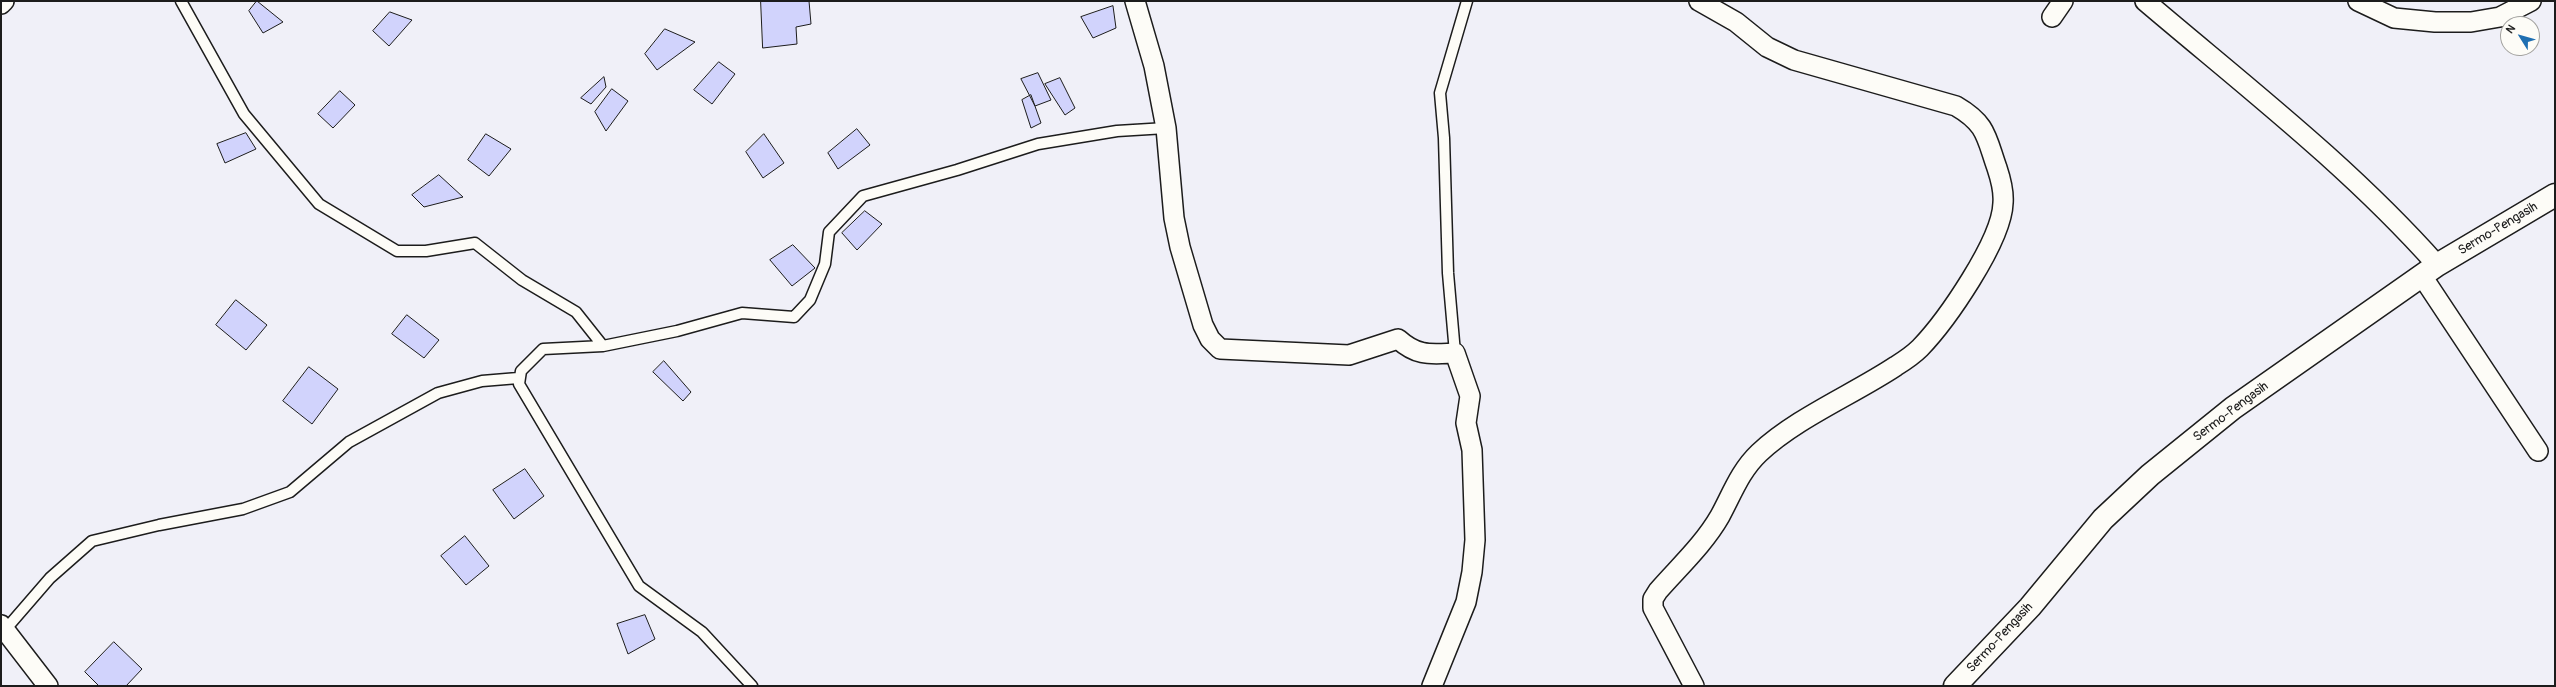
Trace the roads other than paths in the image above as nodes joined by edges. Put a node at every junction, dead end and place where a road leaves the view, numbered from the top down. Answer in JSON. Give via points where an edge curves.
{"nodes":[{"id":1,"x":4,"y":1,"type":"edge"},
{"id":2,"x":181,"y":1,"type":"edge"},
{"id":3,"x":1135,"y":1,"type":"edge"},
{"id":4,"x":1467,"y":1,"type":"edge"},
{"id":5,"x":1699,"y":1,"type":"edge"},
{"id":6,"x":2063,"y":1,"type":"edge"},
{"id":7,"x":2145,"y":1,"type":"edge"},
{"id":8,"x":2358,"y":1,"type":"edge"},
{"id":9,"x":2531,"y":1,"type":"edge"},
{"id":10,"x":1,"y":4,"type":"edge"},
{"id":11,"x":2052,"y":17,"type":"dead end"},
{"id":12,"x":1166,"y":128,"type":"junction"},
{"id":13,"x":2555,"y":195,"type":"edge"},
{"id":14,"x":2430,"y":271,"type":"junction"},
{"id":15,"x":603,"y":346,"type":"junction"},
{"id":16,"x":1456,"y":353,"type":"junction"},
{"id":17,"x":518,"y":378,"type":"junction"},
{"id":18,"x":2538,"y":451,"type":"dead end"},
{"id":19,"x":3,"y":628,"type":"edge"},
{"id":20,"x":48,"y":686,"type":"edge"},
{"id":21,"x":752,"y":686,"type":"edge"},
{"id":22,"x":1432,"y":686,"type":"edge"},
{"id":23,"x":1694,"y":686,"type":"edge"},
{"id":24,"x":1955,"y":686,"type":"edge"}],
"edges":[{"from":1,"to":10,"type":"street"},
{"from":2,"to":15,"type":"lane","via":[[244,114],[319,204],[397,251],[426,251],[475,243],[522,280],[576,312]]},
{"from":3,"to":12,"type":"street","via":[[1154,66]]},
{"from":4,"to":16,"type":"lane","via":[[1440,93],[1448,272]]},
{"from":5,"to":23,"type":"street","via":[[1736,22],[1767,47],[1794,60],[1956,106],[1969,114],[1982,124],[2002,184],[2003,204],[2001,218],[1976,270],[1942,321],[1919,349],[1757,454],[1747,466],[1706,536],[1658,591],[1653,599],[1653,608]]},
{"from":6,"to":11,"type":"street"},
{"from":7,"to":14,"type":"street","via":[[2288,119],[2366,191]]},
{"from":8,"to":9,"type":"street","via":[[2394,18],[2471,22],[2500,16]]},
{"from":12,"to":15,"type":"lane","via":[[1117,131],[1038,144],[863,196],[829,232],[826,264],[810,300],[794,317],[742,312],[677,331]]},
{"from":12,"to":16,"type":"street","via":[[1174,218],[1180,247],[1203,325],[1210,339],[1220,349],[1349,355],[1398,339],[1410,350],[1431,354]]},
{"from":13,"to":14,"type":"main road","name":"Sermo-Pengasih"},
{"from":14,"to":18,"type":"street"},
{"from":14,"to":24,"type":"main road","name":"Sermo-Pengasih","via":[[2233,408],[2150,474],[2103,519],[2030,607]]},
{"from":15,"to":17,"type":"lane","via":[[543,349],[521,371]]},
{"from":16,"to":22,"type":"street","via":[[1470,396],[1466,423],[1472,450],[1475,540],[1466,602]]},
{"from":17,"to":19,"type":"lane","via":[[482,381],[438,393],[349,442],[290,492],[244,509],[92,541],[50,578]]},
{"from":17,"to":21,"type":"lane","via":[[519,384],[640,586],[702,632]]},
{"from":19,"to":20,"type":"street"}]}
